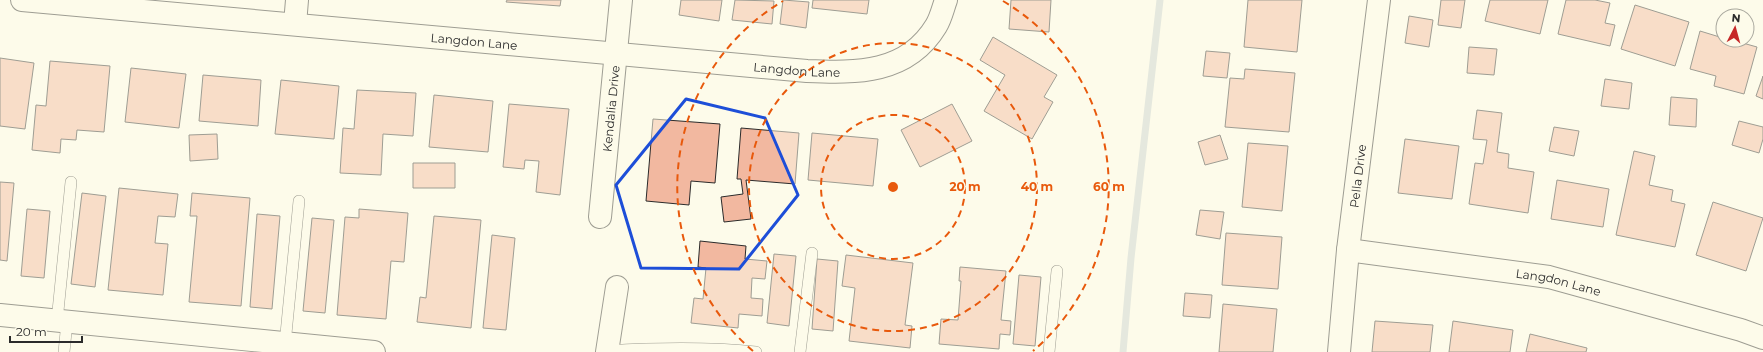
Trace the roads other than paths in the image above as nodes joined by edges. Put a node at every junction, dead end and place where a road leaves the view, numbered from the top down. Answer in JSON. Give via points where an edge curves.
{"nodes":[{"id":1,"x":22,"y":0,"type":"edge"},
{"id":2,"x":297,"y":0,"type":"edge"},
{"id":3,"x":621,"y":0,"type":"edge"},
{"id":4,"x":946,"y":0,"type":"edge"},
{"id":5,"x":1379,"y":0,"type":"edge"},
{"id":6,"x":295,"y":24,"type":"junction"},
{"id":7,"x":616,"y":53,"type":"junction"},
{"id":8,"x":71,"y":182,"type":"dead end"},
{"id":9,"x":299,"y":201,"type":"dead end"},
{"id":10,"x":600,"y":217,"type":"dead end"},
{"id":11,"x":1348,"y":250,"type":"junction"},
{"id":12,"x":812,"y":253,"type":"dead end"},
{"id":13,"x":1057,"y":271,"type":"dead end"},
{"id":14,"x":617,"y":287,"type":"dead end"},
{"id":15,"x":0,"y":315,"type":"edge"},
{"id":16,"x":62,"y":321,"type":"junction"},
{"id":17,"x":1763,"y":338,"type":"edge"},
{"id":18,"x":292,"y":347,"type":"edge"},
{"id":19,"x":64,"y":352,"type":"edge"},
{"id":20,"x":374,"y":352,"type":"edge"},
{"id":21,"x":607,"y":352,"type":"edge"},
{"id":22,"x":756,"y":352,"type":"edge"},
{"id":23,"x":800,"y":352,"type":"edge"},
{"id":24,"x":1049,"y":352,"type":"edge"},
{"id":25,"x":1338,"y":352,"type":"edge"}],
"edges":[{"from":1,"to":6,"type":"street","name":"Langdon Lane"},
{"from":2,"to":6,"type":"street"},
{"from":3,"to":7,"type":"street","name":"Kendalia Drive"},
{"from":4,"to":7,"type":"street","name":"Langdon Lane","via":[[936,26],[920,46],[902,60],[879,68],[847,72],[808,71]]},
{"from":5,"to":11,"type":"street","name":"Pella Drive"},
{"from":6,"to":7,"type":"street","name":"Langdon Lane"},
{"from":7,"to":10,"type":"street","name":"Kendalia Drive"},
{"from":8,"to":16,"type":"lane"},
{"from":9,"to":18,"type":"lane"},
{"from":11,"to":17,"type":"street","name":"Langdon Lane","via":[[1549,277]]},
{"from":11,"to":25,"type":"street","name":"Pella Drive"},
{"from":12,"to":23,"type":"lane"},
{"from":13,"to":24,"type":"lane"},
{"from":14,"to":21,"type":"street"},
{"from":15,"to":16,"type":"street"},
{"from":16,"to":18,"type":"street"},
{"from":16,"to":19,"type":"lane"},
{"from":18,"to":20,"type":"street"},
{"from":21,"to":22,"type":"lane","via":[[719,348]]}]}
